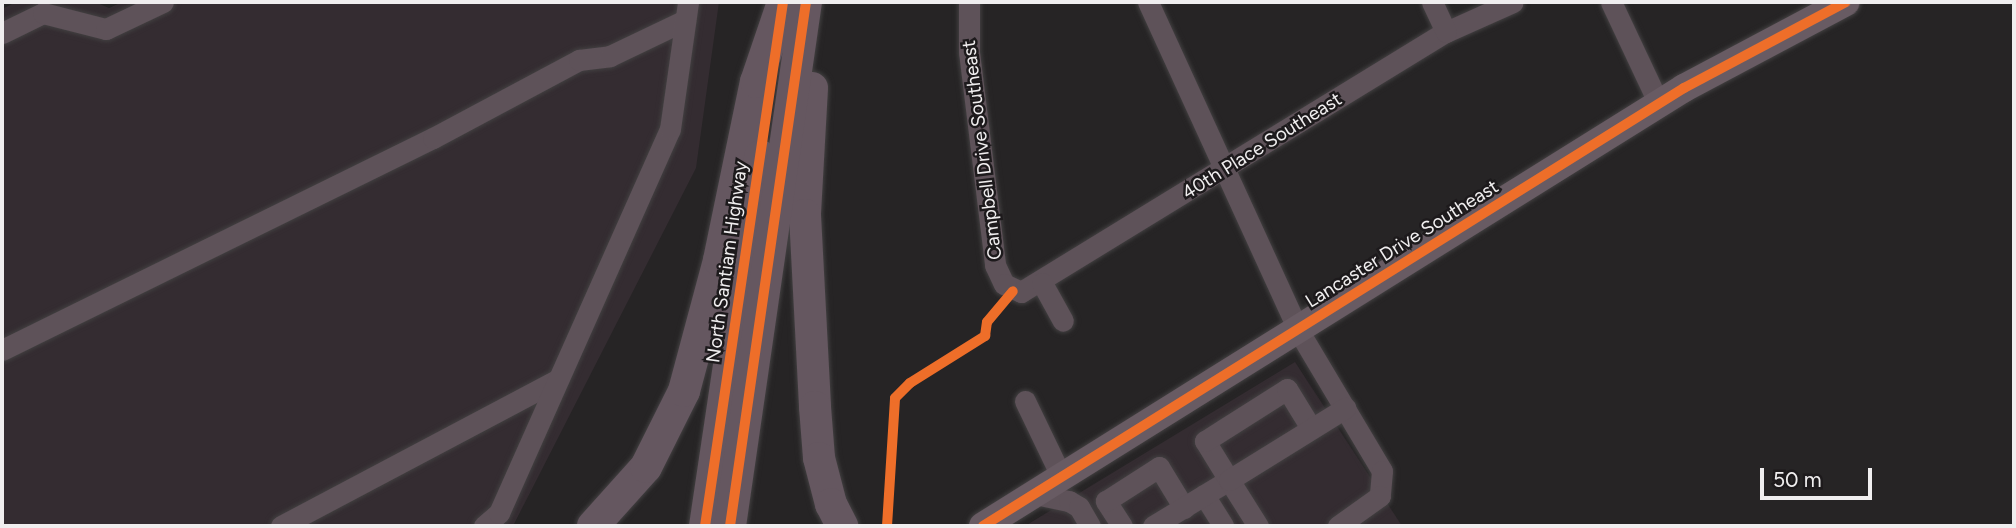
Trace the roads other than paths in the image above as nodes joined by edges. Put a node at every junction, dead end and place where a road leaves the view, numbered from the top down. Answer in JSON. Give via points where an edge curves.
{"nodes":[{"id":1,"x":163,"y":2,"type":"edge"},
{"id":2,"x":817,"y":2,"type":"edge"},
{"id":3,"x":969,"y":2,"type":"edge"},
{"id":4,"x":1148,"y":2,"type":"edge"},
{"id":5,"x":1432,"y":2,"type":"edge"},
{"id":6,"x":1513,"y":2,"type":"edge"},
{"id":7,"x":1611,"y":2,"type":"edge"},
{"id":8,"x":1846,"y":2,"type":"edge"},
{"id":9,"x":790,"y":3,"type":"edge"},
{"id":10,"x":687,"y":11,"type":"edge"},
{"id":11,"x":1446,"y":32,"type":"junction"},
{"id":12,"x":2,"y":33,"type":"edge"},
{"id":13,"x":1659,"y":104,"type":"junction"},
{"id":14,"x":1223,"y":171,"type":"junction"},
{"id":15,"x":1042,"y":283,"type":"junction"},
{"id":16,"x":1013,"y":291,"type":"joint"},
{"id":17,"x":1063,"y":321,"type":"dead end"},
{"id":18,"x":1298,"y":330,"type":"junction"},
{"id":19,"x":2,"y":350,"type":"edge"},
{"id":20,"x":557,"y":380,"type":"junction"},
{"id":21,"x":1025,"y":401,"type":"dead end"},
{"id":22,"x":1345,"y":408,"type":"junction"},
{"id":23,"x":1311,"y":428,"type":"junction"},
{"id":24,"x":1062,"y":478,"type":"junction"},
{"id":25,"x":1229,"y":480,"type":"junction"},
{"id":26,"x":1035,"y":494,"type":"junction"},
{"id":27,"x":1204,"y":495,"type":"junction"},
{"id":28,"x":1184,"y":508,"type":"junction"},
{"id":29,"x":281,"y":526,"type":"edge"},
{"id":30,"x":484,"y":526,"type":"edge"},
{"id":31,"x":593,"y":526,"type":"edge"},
{"id":32,"x":705,"y":526,"type":"edge"},
{"id":33,"x":730,"y":526,"type":"edge"},
{"id":34,"x":842,"y":526,"type":"edge"},
{"id":35,"x":983,"y":526,"type":"edge"},
{"id":36,"x":1090,"y":526,"type":"edge"},
{"id":37,"x":1122,"y":526,"type":"edge"},
{"id":38,"x":1153,"y":526,"type":"edge"},
{"id":39,"x":1223,"y":526,"type":"edge"},
{"id":40,"x":1258,"y":526,"type":"edge"},
{"id":41,"x":1338,"y":526,"type":"edge"}],
"edges":[{"from":1,"to":12,"type":"street","via":[[106,30],[43,13]]},
{"from":2,"to":34,"type":"highway","via":[[805,215],[807,262],[818,458]]},
{"from":3,"to":16,"type":"street","name":"Campbell Drive Southeast","via":[[969,52],[995,265]]},
{"from":4,"to":14,"type":"street"},
{"from":5,"to":11,"type":"street"},
{"from":6,"to":11,"type":"street","name":"40th Place Southeast"},
{"from":7,"to":13,"type":"street"},
{"from":8,"to":13,"type":"main road","name":"Lancaster Drive Southeast"},
{"from":9,"to":31,"type":"highway","via":[[757,82],[719,260],[684,390],[646,467]]},
{"from":9,"to":32,"type":"highway","name":"North Santiam Highway"},
{"from":9,"to":33,"type":"highway"},
{"from":10,"to":19,"type":"street","via":[[610,56],[579,60],[433,138]]},
{"from":10,"to":20,"type":"street","via":[[670,130]]},
{"from":11,"to":14,"type":"street","name":"40th Place Southeast"},
{"from":13,"to":18,"type":"main road","name":"Lancaster Drive Southeast"},
{"from":14,"to":15,"type":"street","name":"40th Place Southeast"},
{"from":14,"to":18,"type":"street"},
{"from":15,"to":16,"type":"street","name":"40th Place Southeast"},
{"from":15,"to":17,"type":"street"},
{"from":18,"to":22,"type":"street"},
{"from":18,"to":24,"type":"main road","name":"Lancaster Drive Southeast"},
{"from":20,"to":29,"type":"street"},
{"from":20,"to":30,"type":"street","via":[[499,513]]},
{"from":21,"to":24,"type":"street"},
{"from":22,"to":23,"type":"street"},
{"from":22,"to":41,"type":"street","via":[[1383,479],[1374,503]]},
{"from":23,"to":25,"type":"street"},
{"from":23,"to":25,"type":"street","via":[[1287,389],[1205,441]]},
{"from":24,"to":26,"type":"main road","name":"Lancaster Drive Southeast"},
{"from":25,"to":27,"type":"street"},
{"from":25,"to":40,"type":"street"},
{"from":26,"to":35,"type":"main road","name":"Lancaster Drive Southeast"},
{"from":26,"to":36,"type":"street","via":[[1069,501],[1079,507]]},
{"from":27,"to":28,"type":"street"},
{"from":27,"to":39,"type":"street"},
{"from":28,"to":37,"type":"street","via":[[1159,467],[1106,500]]},
{"from":28,"to":38,"type":"street"}]}
